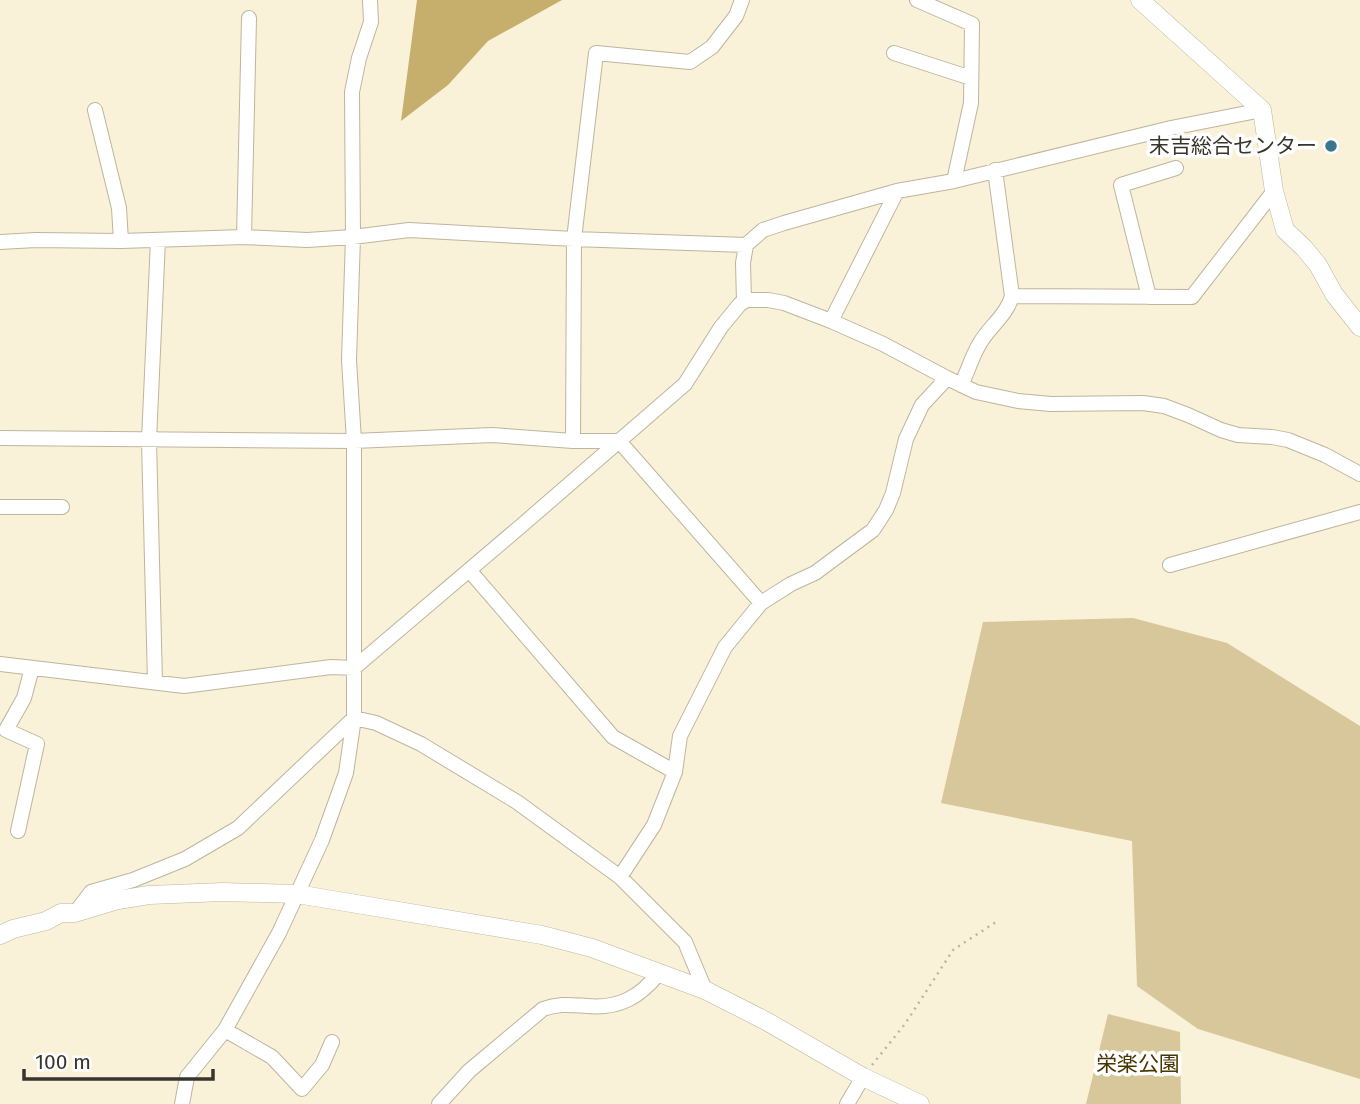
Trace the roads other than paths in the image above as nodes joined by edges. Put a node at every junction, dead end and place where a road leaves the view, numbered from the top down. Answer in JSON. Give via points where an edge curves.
{"nodes":[{"id":1,"x":370,"y":0,"type":"edge"},
{"id":2,"x":742,"y":0,"type":"edge"},
{"id":3,"x":917,"y":0,"type":"edge"},
{"id":4,"x":1140,"y":0,"type":"edge"},
{"id":5,"x":248,"y":18,"type":"dead end"},
{"id":6,"x":894,"y":53,"type":"dead end"},
{"id":7,"x":971,"y":78,"type":"junction"},
{"id":8,"x":95,"y":110,"type":"dead end"},
{"id":9,"x":1262,"y":110,"type":"junction"},
{"id":10,"x":1176,"y":169,"type":"dead end"},
{"id":11,"x":995,"y":170,"type":"junction"},
{"id":12,"x":954,"y":181,"type":"junction"},
{"id":13,"x":897,"y":191,"type":"junction"},
{"id":14,"x":1274,"y":191,"type":"junction"},
{"id":15,"x":244,"y":237,"type":"junction"},
{"id":16,"x":353,"y":237,"type":"junction"},
{"id":17,"x":574,"y":239,"type":"junction"},
{"id":18,"x":158,"y":240,"type":"junction"},
{"id":19,"x":121,"y":241,"type":"junction"},
{"id":20,"x":0,"y":242,"type":"edge"},
{"id":21,"x":746,"y":245,"type":"junction"},
{"id":22,"x":1012,"y":296,"type":"junction"},
{"id":23,"x":1149,"y":297,"type":"junction"},
{"id":24,"x":744,"y":302,"type":"junction"},
{"id":25,"x":831,"y":321,"type":"junction"},
{"id":26,"x":1360,"y":327,"type":"edge"},
{"id":27,"x":947,"y":379,"type":"junction"},
{"id":28,"x":961,"y":385,"type":"junction"},
{"id":29,"x":0,"y":438,"type":"edge"},
{"id":30,"x":149,"y":440,"type":"junction"},
{"id":31,"x":619,"y":440,"type":"junction"},
{"id":32,"x":354,"y":441,"type":"junction"},
{"id":33,"x":573,"y":441,"type":"junction"},
{"id":34,"x":1360,"y":474,"type":"edge"},
{"id":35,"x":0,"y":507,"type":"edge"},
{"id":36,"x":62,"y":507,"type":"dead end"},
{"id":37,"x":1360,"y":512,"type":"edge"},
{"id":38,"x":1170,"y":565,"type":"dead end"},
{"id":39,"x":469,"y":570,"type":"junction"},
{"id":40,"x":761,"y":603,"type":"junction"},
{"id":41,"x":0,"y":664,"type":"edge"},
{"id":42,"x":32,"y":668,"type":"junction"},
{"id":43,"x":354,"y":668,"type":"junction"},
{"id":44,"x":155,"y":682,"type":"junction"},
{"id":45,"x":354,"y":718,"type":"junction"},
{"id":46,"x":675,"y":772,"type":"junction"},
{"id":47,"x":18,"y":831,"type":"dead end"},
{"id":48,"x":620,"y":877,"type":"junction"},
{"id":49,"x":297,"y":894,"type":"junction"},
{"id":50,"x":75,"y":913,"type":"junction"},
{"id":51,"x":0,"y":935,"type":"edge"},
{"id":52,"x":659,"y":973,"type":"junction"},
{"id":53,"x":705,"y":990,"type":"junction"},
{"id":54,"x":225,"y":1030,"type":"junction"},
{"id":55,"x":332,"y":1042,"type":"dead end"},
{"id":56,"x":863,"y":1077,"type":"junction"},
{"id":57,"x":183,"y":1104,"type":"edge"},
{"id":58,"x":439,"y":1104,"type":"edge"},
{"id":59,"x":847,"y":1104,"type":"edge"},
{"id":60,"x":920,"y":1104,"type":"edge"}],
"edges":[{"from":1,"to":16,"type":"street","via":[[371,22],[352,92]]},
{"from":2,"to":17,"type":"street","via":[[736,16],[712,47],[690,62],[596,53]]},
{"from":3,"to":7,"type":"street","via":[[972,24]]},
{"from":4,"to":9,"type":"street"},
{"from":5,"to":15,"type":"street"},
{"from":6,"to":7,"type":"street"},
{"from":7,"to":12,"type":"street","via":[[971,103]]},
{"from":8,"to":19,"type":"street","via":[[119,208]]},
{"from":9,"to":11,"type":"street"},
{"from":9,"to":14,"type":"street"},
{"from":10,"to":23,"type":"street","via":[[1121,185]]},
{"from":11,"to":12,"type":"street"},
{"from":11,"to":22,"type":"street"},
{"from":12,"to":13,"type":"street"},
{"from":13,"to":21,"type":"street","via":[[773,226]]},
{"from":13,"to":25,"type":"street"},
{"from":14,"to":23,"type":"street","via":[[1192,297]]},
{"from":14,"to":26,"type":"street","via":[[1284,230],[1318,265]]},
{"from":15,"to":16,"type":"street"},
{"from":15,"to":18,"type":"street"},
{"from":16,"to":17,"type":"street","via":[[409,230]]},
{"from":16,"to":32,"type":"street","via":[[349,360]]},
{"from":17,"to":21,"type":"street"},
{"from":17,"to":33,"type":"street"},
{"from":18,"to":19,"type":"street"},
{"from":18,"to":30,"type":"street"},
{"from":19,"to":20,"type":"street"},
{"from":21,"to":24,"type":"street"},
{"from":22,"to":23,"type":"street"},
{"from":22,"to":28,"type":"street","via":[[973,354]]},
{"from":24,"to":25,"type":"street","via":[[784,303]]},
{"from":24,"to":31,"type":"street","via":[[720,327],[685,384]]},
{"from":25,"to":27,"type":"street"},
{"from":27,"to":28,"type":"street"},
{"from":27,"to":40,"type":"street","via":[[922,405],[906,439],[887,510],[873,530],[815,573]]},
{"from":28,"to":34,"type":"street","via":[[996,397],[1051,404],[1164,406],[1238,435],[1288,440]]},
{"from":29,"to":30,"type":"street"},
{"from":30,"to":32,"type":"street"},
{"from":30,"to":44,"type":"street"},
{"from":31,"to":33,"type":"street"},
{"from":31,"to":39,"type":"street"},
{"from":31,"to":40,"type":"street"},
{"from":32,"to":33,"type":"street","via":[[492,435]]},
{"from":32,"to":43,"type":"street"},
{"from":35,"to":36,"type":"street"},
{"from":37,"to":38,"type":"street"},
{"from":39,"to":43,"type":"street"},
{"from":39,"to":46,"type":"street","via":[[613,737]]},
{"from":40,"to":46,"type":"street","via":[[724,647],[680,736]]},
{"from":41,"to":42,"type":"street"},
{"from":42,"to":44,"type":"street"},
{"from":42,"to":47,"type":"street","via":[[24,698],[6,730],[37,744]]},
{"from":43,"to":44,"type":"street","via":[[184,686]]},
{"from":43,"to":45,"type":"street"},
{"from":45,"to":48,"type":"street","via":[[421,744],[517,802]]},
{"from":45,"to":49,"type":"street","via":[[346,773]]},
{"from":45,"to":50,"type":"street","via":[[238,828],[185,859],[91,892]]},
{"from":46,"to":48,"type":"street","via":[[654,825]]},
{"from":48,"to":53,"type":"street","via":[[685,942]]},
{"from":49,"to":50,"type":"street","via":[[149,895]]},
{"from":49,"to":52,"type":"street","via":[[542,935]]},
{"from":49,"to":54,"type":"street"},
{"from":50,"to":51,"type":"street","via":[[61,913]]},
{"from":52,"to":53,"type":"street"},
{"from":52,"to":58,"type":"street","via":[[630,1000],[600,1007],[554,1004],[543,1009]]},
{"from":53,"to":56,"type":"street"},
{"from":54,"to":55,"type":"street","via":[[272,1057],[302,1089],[322,1065]]},
{"from":54,"to":57,"type":"street","via":[[187,1077]]},
{"from":56,"to":59,"type":"street"},
{"from":56,"to":60,"type":"street"}]}
